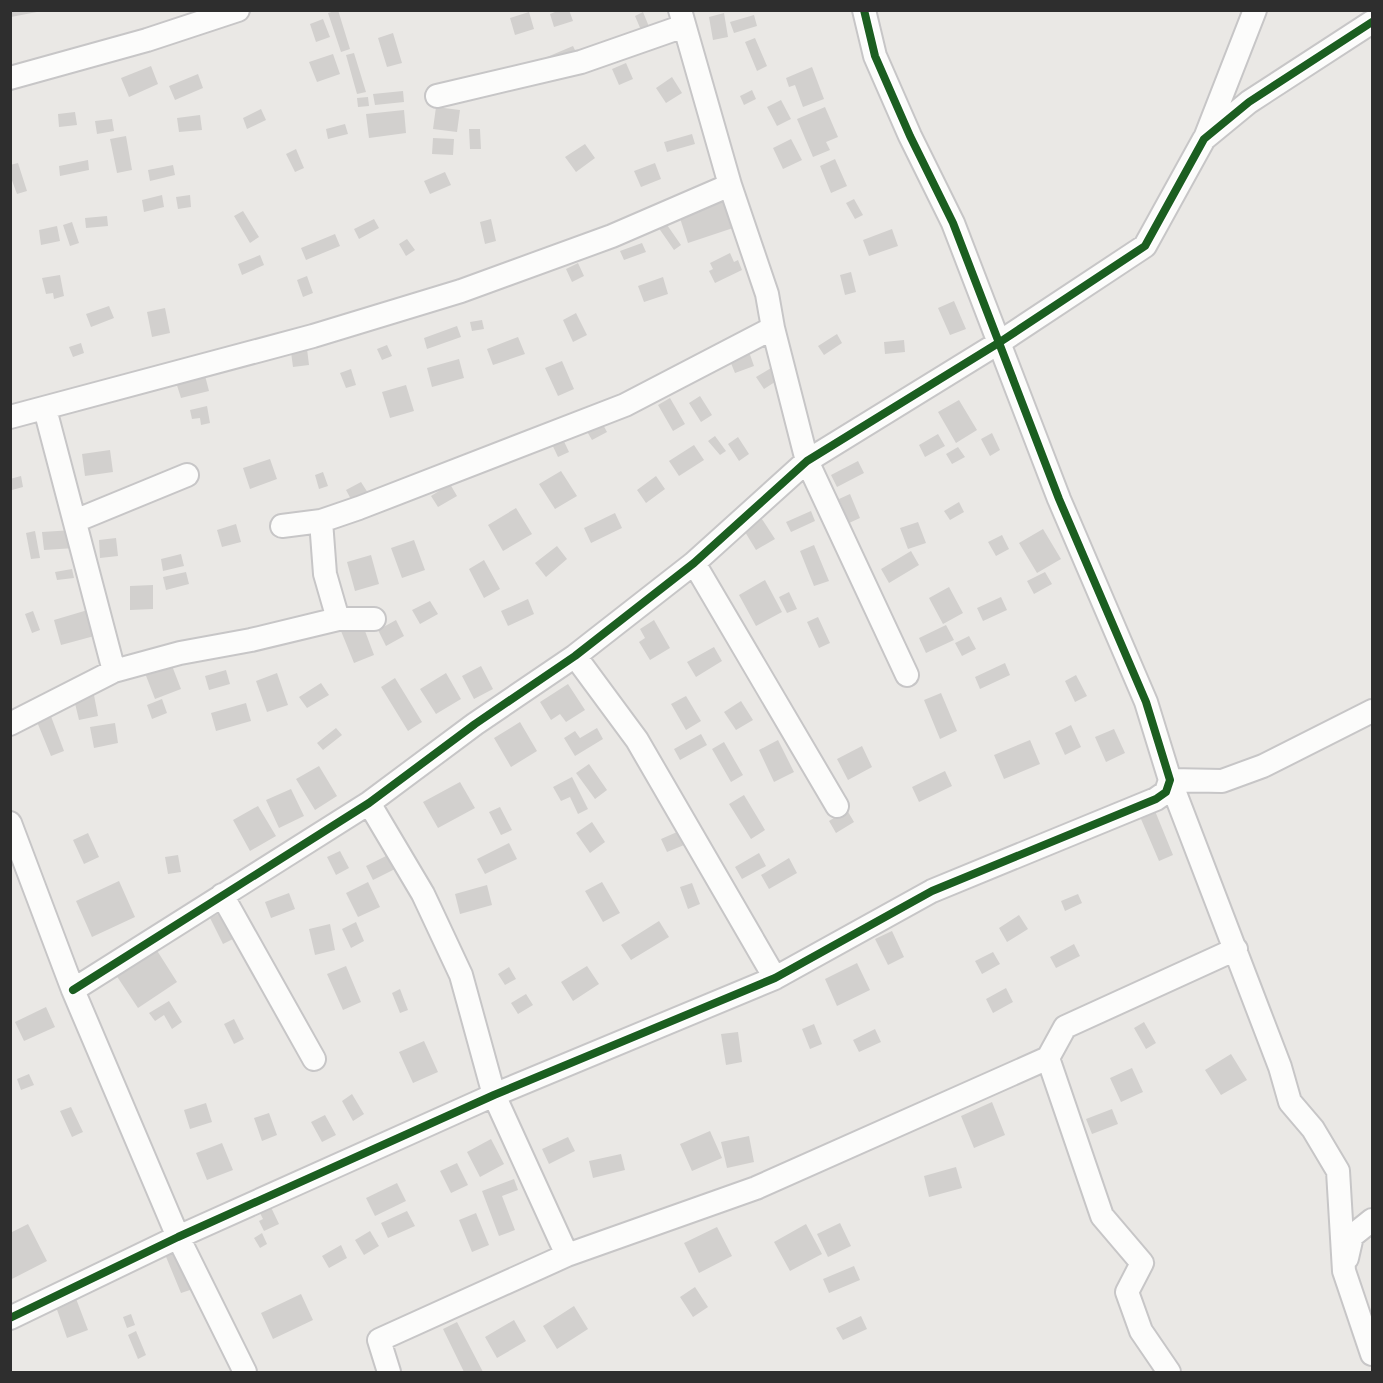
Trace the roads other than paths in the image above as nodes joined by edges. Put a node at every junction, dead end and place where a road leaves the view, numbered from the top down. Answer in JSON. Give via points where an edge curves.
{"nodes":[{"id":1,"x":238,"y":10,"type":"edge"},
{"id":2,"x":864,"y":10,"type":"edge"},
{"id":3,"x":1255,"y":10,"type":"edge"},
{"id":4,"x":682,"y":18,"type":"edge"},
{"id":5,"x":1372,"y":22,"type":"edge"},
{"id":6,"x":10,"y":78,"type":"edge"},
{"id":7,"x":436,"y":96,"type":"dead end"},
{"id":8,"x":1204,"y":139,"type":"junction"},
{"id":9,"x":730,"y":185,"type":"junction"},
{"id":10,"x":773,"y":328,"type":"junction"},
{"id":11,"x":1000,"y":342,"type":"junction"},
{"id":12,"x":45,"y":409,"type":"junction"},
{"id":13,"x":10,"y":417,"type":"edge"},
{"id":14,"x":807,"y":461,"type":"junction"},
{"id":15,"x":187,"y":475,"type":"dead end"},
{"id":16,"x":321,"y":520,"type":"junction"},
{"id":17,"x":75,"y":521,"type":"junction"},
{"id":18,"x":282,"y":526,"type":"dead end"},
{"id":19,"x":694,"y":563,"type":"junction"},
{"id":20,"x":338,"y":619,"type":"junction"},
{"id":21,"x":374,"y":619,"type":"dead end"},
{"id":22,"x":575,"y":656,"type":"junction"},
{"id":23,"x":114,"y":671,"type":"junction"},
{"id":24,"x":907,"y":675,"type":"dead end"},
{"id":25,"x":1372,"y":711,"type":"edge"},
{"id":26,"x":10,"y":724,"type":"edge"},
{"id":27,"x":1170,"y":780,"type":"junction"},
{"id":28,"x":369,"y":803,"type":"junction"},
{"id":29,"x":837,"y":806,"type":"dead end"},
{"id":30,"x":10,"y":823,"type":"edge"},
{"id":31,"x":222,"y":895,"type":"junction"},
{"id":32,"x":1236,"y":949,"type":"junction"},
{"id":33,"x":776,"y":978,"type":"junction"},
{"id":34,"x":73,"y":990,"type":"junction"},
{"id":35,"x":1048,"y":1058,"type":"junction"},
{"id":36,"x":314,"y":1059,"type":"dead end"},
{"id":37,"x":494,"y":1095,"type":"junction"},
{"id":38,"x":1372,"y":1220,"type":"edge"},
{"id":39,"x":178,"y":1237,"type":"junction"},
{"id":40,"x":567,"y":1255,"type":"junction"},
{"id":41,"x":1344,"y":1271,"type":"junction"},
{"id":42,"x":10,"y":1318,"type":"edge"},
{"id":43,"x":1372,"y":1354,"type":"edge"},
{"id":44,"x":245,"y":1372,"type":"edge"},
{"id":45,"x":389,"y":1372,"type":"edge"},
{"id":46,"x":1168,"y":1372,"type":"edge"}],
"edges":[{"from":1,"to":6,"type":"street"},
{"from":2,"to":11,"type":"street","via":[[875,56],[953,223]]},
{"from":3,"to":8,"type":"street"},
{"from":4,"to":7,"type":"street","via":[[581,62]]},
{"from":4,"to":9,"type":"street"},
{"from":5,"to":8,"type":"street","via":[[1250,102]]},
{"from":8,"to":11,"type":"street","via":[[1145,246]]},
{"from":9,"to":10,"type":"street","via":[[767,294]]},
{"from":9,"to":12,"type":"street","via":[[612,236],[461,291]]},
{"from":10,"to":14,"type":"street"},
{"from":10,"to":16,"type":"street","via":[[625,405]]},
{"from":11,"to":14,"type":"street"},
{"from":11,"to":27,"type":"street","via":[[1059,499],[1146,702]]},
{"from":12,"to":13,"type":"street"},
{"from":12,"to":17,"type":"street"},
{"from":14,"to":19,"type":"street"},
{"from":14,"to":24,"type":"street"},
{"from":15,"to":17,"type":"street"},
{"from":16,"to":18,"type":"street"},
{"from":16,"to":20,"type":"street","via":[[325,574]]},
{"from":17,"to":23,"type":"street"},
{"from":19,"to":22,"type":"street"},
{"from":19,"to":29,"type":"street"},
{"from":20,"to":21,"type":"street"},
{"from":20,"to":23,"type":"street"},
{"from":22,"to":28,"type":"street"},
{"from":22,"to":33,"type":"street","via":[[636,740]]},
{"from":23,"to":26,"type":"street"},
{"from":25,"to":27,"type":"street","via":[[1263,766],[1222,781]]},
{"from":27,"to":32,"type":"street"},
{"from":27,"to":33,"type":"street","via":[[1166,792],[1156,799],[932,891]]},
{"from":28,"to":31,"type":"street"},
{"from":28,"to":37,"type":"street","via":[[423,894],[461,975]]},
{"from":30,"to":34,"type":"street"},
{"from":31,"to":34,"type":"street"},
{"from":31,"to":36,"type":"street"},
{"from":32,"to":35,"type":"street","via":[[1065,1027]]},
{"from":32,"to":41,"type":"street","via":[[1290,1102],[1313,1129],[1338,1171]]},
{"from":33,"to":37,"type":"street"},
{"from":34,"to":39,"type":"street"},
{"from":35,"to":40,"type":"street","via":[[756,1188]]},
{"from":35,"to":46,"type":"street","via":[[1102,1216],[1142,1263],[1127,1292],[1141,1330]]},
{"from":37,"to":39,"type":"street"},
{"from":37,"to":40,"type":"street"},
{"from":38,"to":41,"type":"street","via":[[1352,1236]]},
{"from":39,"to":42,"type":"street"},
{"from":39,"to":44,"type":"street"},
{"from":40,"to":45,"type":"street","via":[[379,1340]]},
{"from":41,"to":43,"type":"street"}]}
